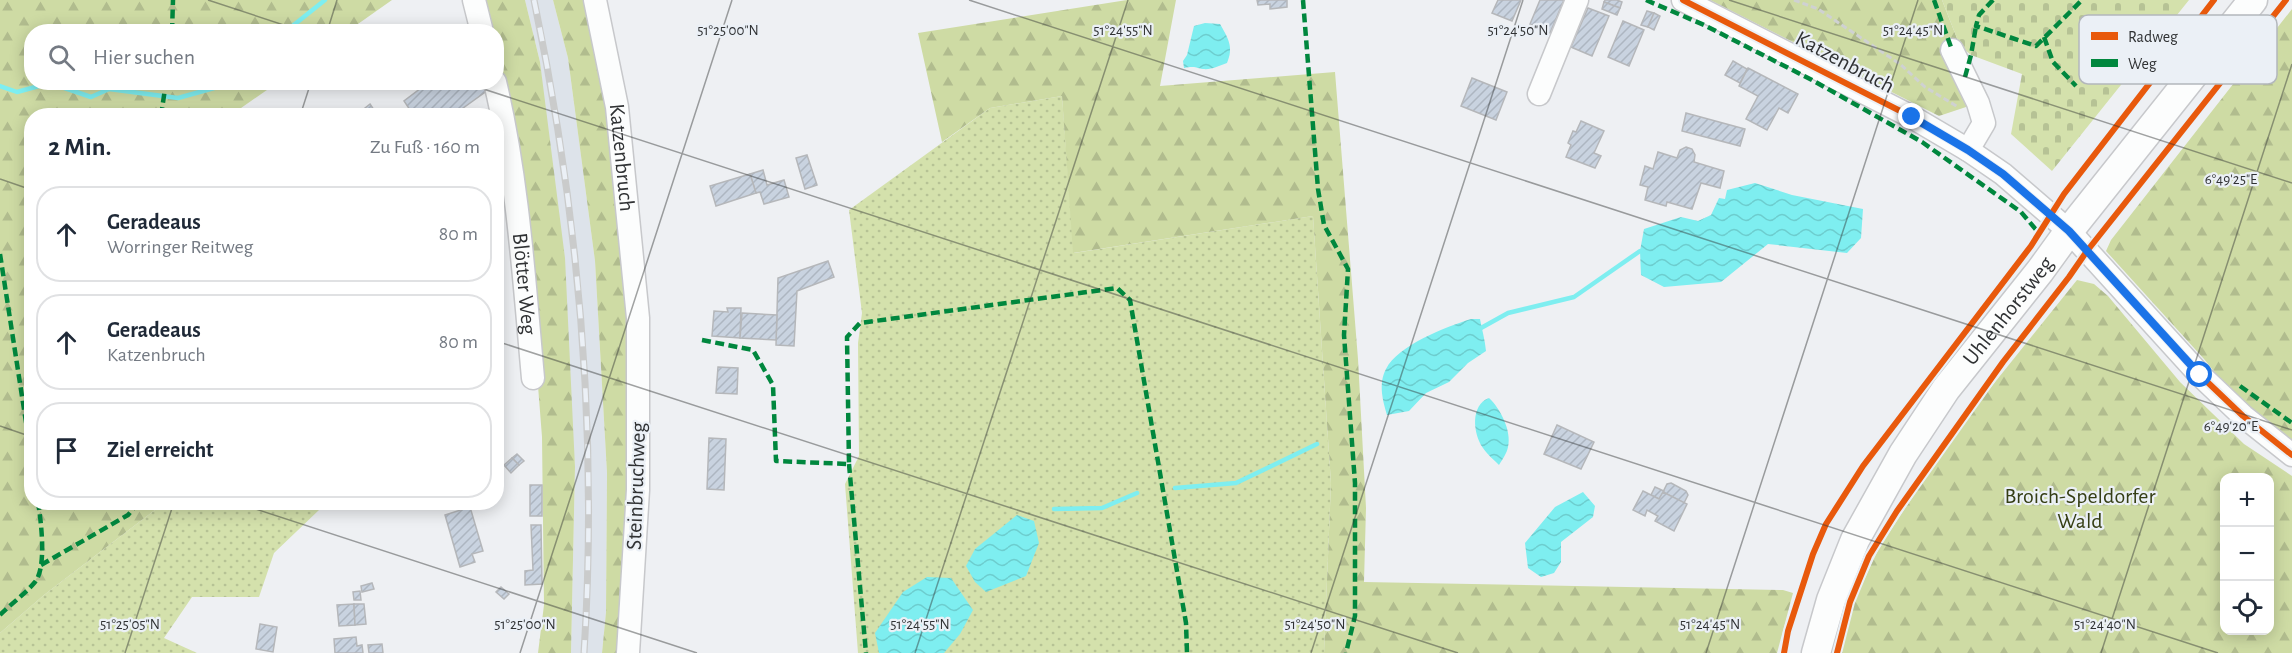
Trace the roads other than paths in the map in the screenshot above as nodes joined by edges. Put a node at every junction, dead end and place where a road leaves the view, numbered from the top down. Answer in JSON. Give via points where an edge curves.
{"nodes":[{"id":1,"x":474,"y":0,"type":"edge"},
{"id":2,"x":595,"y":0,"type":"edge"},
{"id":3,"x":1577,"y":0,"type":"edge"},
{"id":4,"x":1683,"y":0,"type":"edge"},
{"id":5,"x":2253,"y":0,"type":"edge"},
{"id":6,"x":2241,"y":15,"type":"edge"},
{"id":7,"x":480,"y":24,"type":"edge"},
{"id":8,"x":1952,"y":50,"type":"dead end"},
{"id":9,"x":2186,"y":84,"type":"edge"},
{"id":10,"x":496,"y":90,"type":"edge"},
{"id":11,"x":1539,"y":94,"type":"dead end"},
{"id":12,"x":498,"y":108,"type":"edge"},
{"id":13,"x":504,"y":146,"type":"edge"},
{"id":14,"x":1968,"y":150,"type":"junction"},
{"id":15,"x":2069,"y":231,"type":"junction"},
{"id":16,"x":638,"y":318,"type":"joint"},
{"id":17,"x":533,"y":378,"type":"dead end"},
{"id":18,"x":2292,"y":455,"type":"edge"},
{"id":19,"x":627,"y":653,"type":"edge"},
{"id":20,"x":1816,"y":653,"type":"edge"}],
"edges":[{"from":1,"to":7,"type":"street"},
{"from":2,"to":16,"type":"street","name":"Katzenbruch","via":[[617,107]]},
{"from":3,"to":11,"type":"street"},
{"from":4,"to":14,"type":"street","name":"Katzenbruch"},
{"from":5,"to":6,"type":"main road","name":"Uhlenhorstweg"},
{"from":8,"to":14,"type":"street","via":[[1984,123]]},
{"from":9,"to":15,"type":"main road","name":"Uhlenhorstweg"},
{"from":10,"to":12,"type":"street","name":"Blötter Weg"},
{"from":13,"to":17,"type":"street","name":"Blötter Weg","via":[[521,241]]},
{"from":14,"to":15,"type":"street","name":"Katzenbruch","via":[[2003,174]]},
{"from":15,"to":18,"type":"street","name":"Katzenbruch","via":[[2200,375]]},
{"from":15,"to":20,"type":"main road","name":"Uhlenhorstweg","via":[[1946,389],[1903,454],[1855,540],[1831,600]]},
{"from":16,"to":19,"type":"street","name":"Steinbruchweg","via":[[638,490]]}]}
